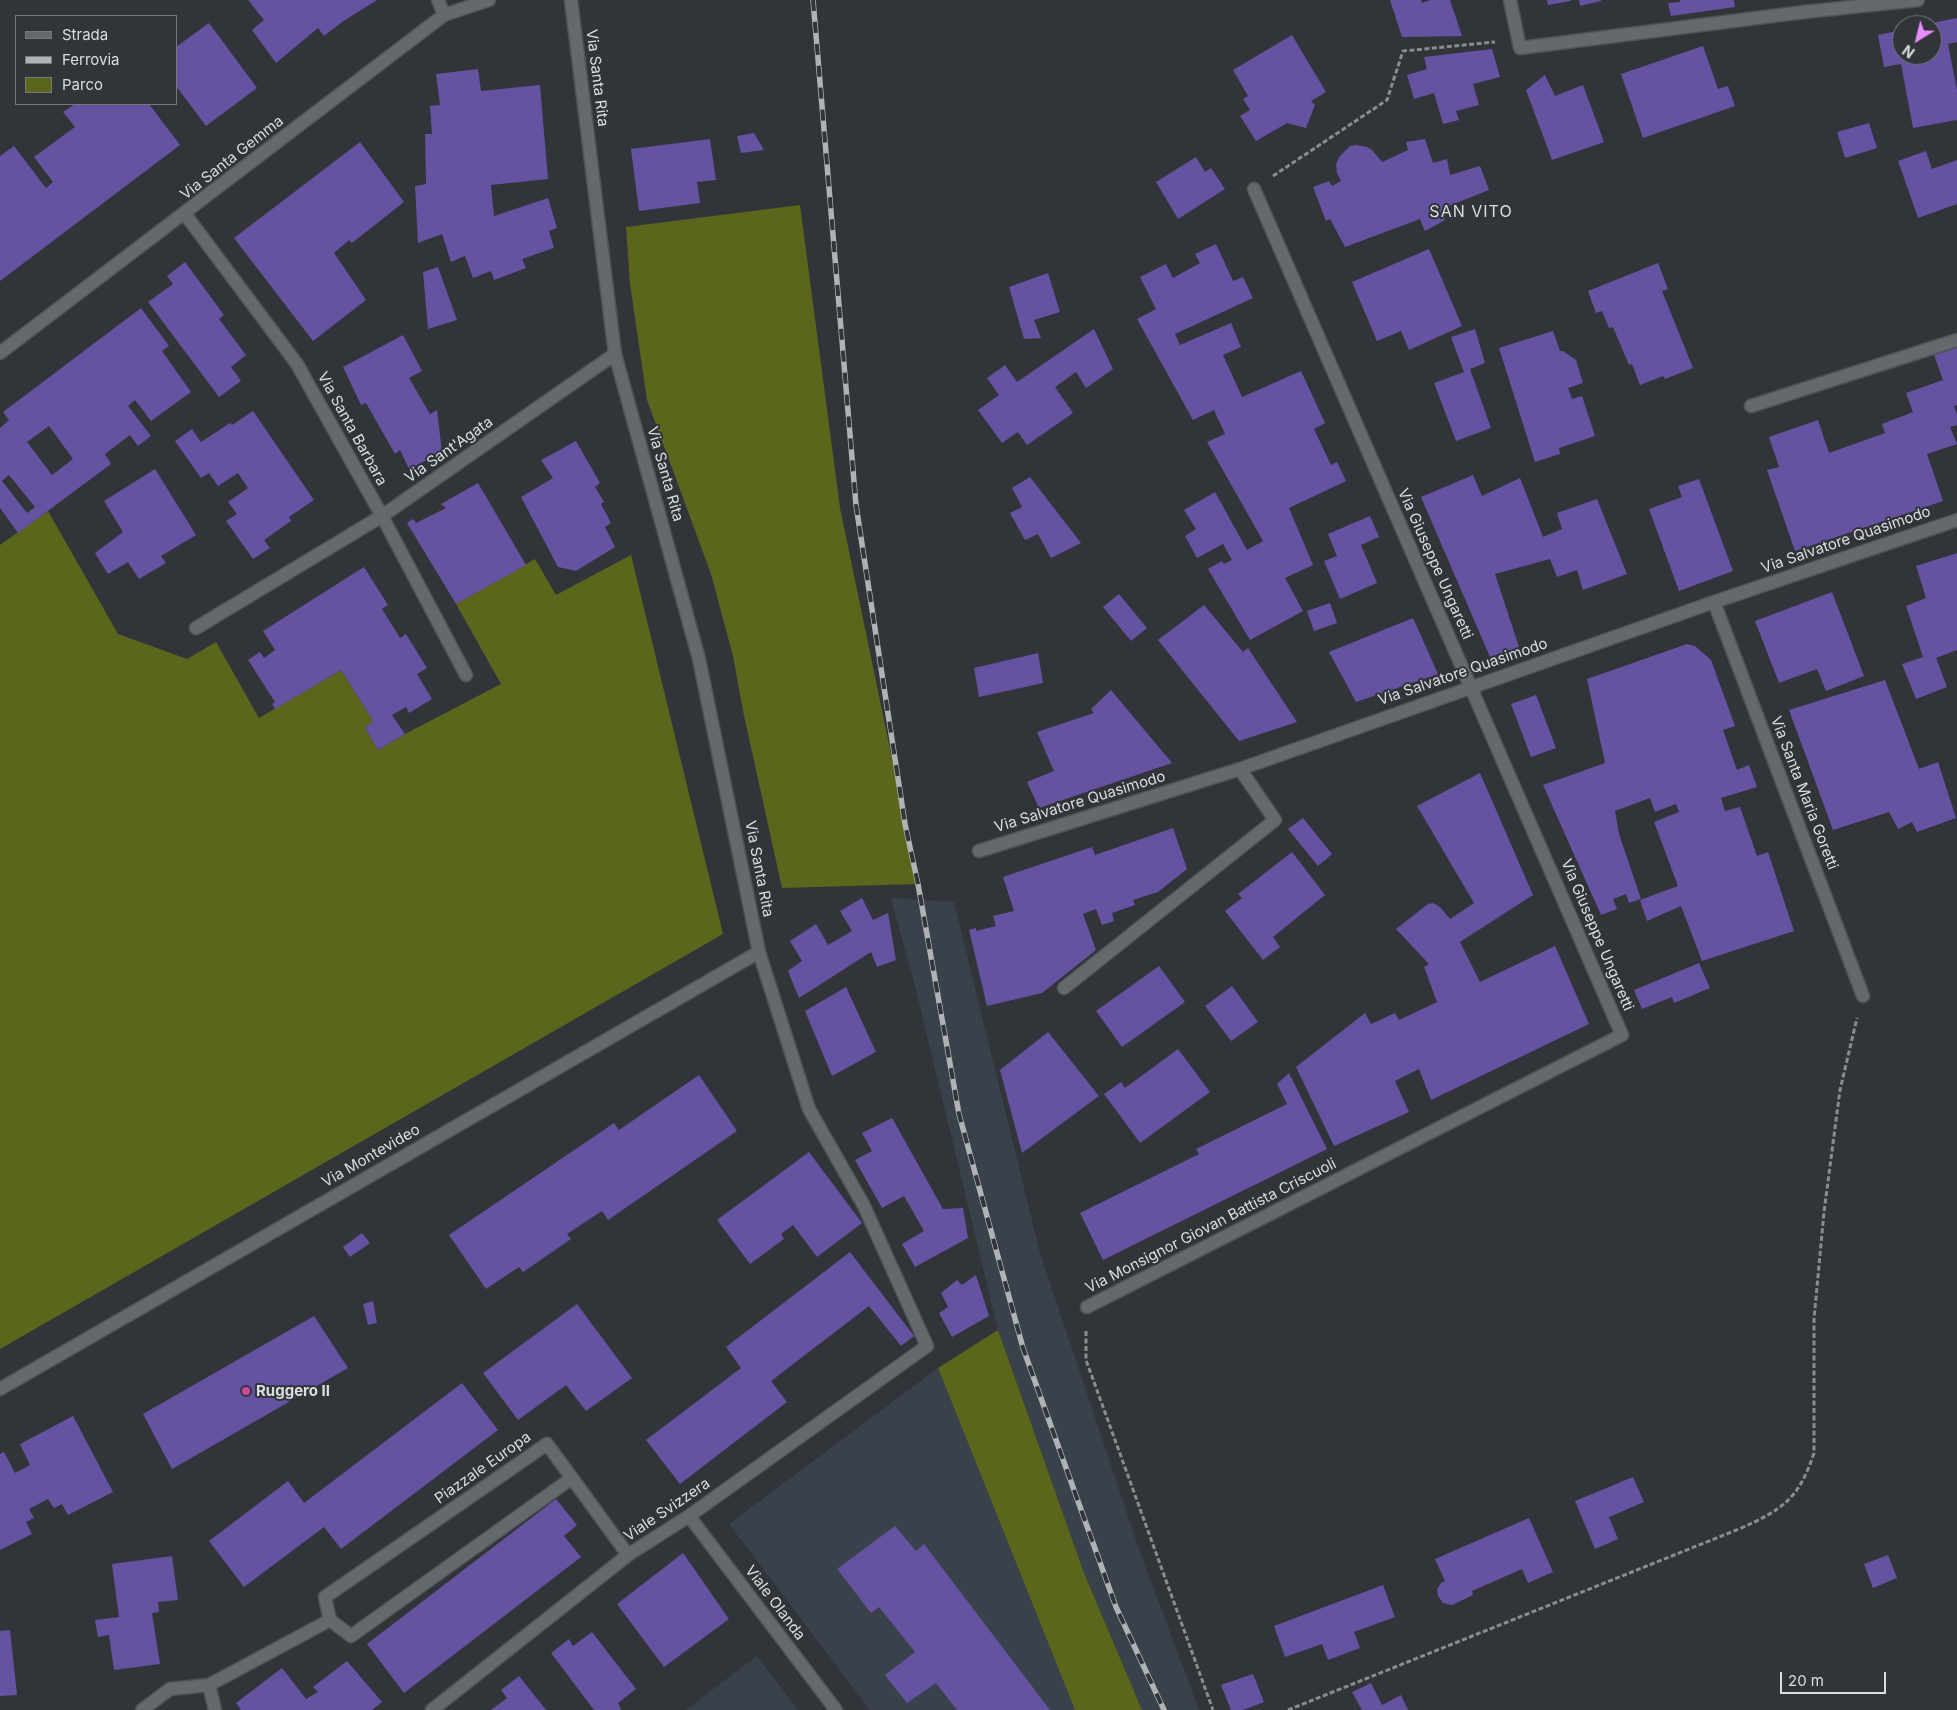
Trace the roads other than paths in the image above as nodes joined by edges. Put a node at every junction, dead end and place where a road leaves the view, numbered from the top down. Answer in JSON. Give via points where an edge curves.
{"nodes":[{"id":1,"x":438,"y":0,"type":"edge"},
{"id":2,"x":489,"y":0,"type":"edge"},
{"id":3,"x":570,"y":0,"type":"edge"},
{"id":4,"x":1510,"y":0,"type":"edge"},
{"id":5,"x":1918,"y":0,"type":"edge"},
{"id":6,"x":1802,"y":6,"type":"edge"},
{"id":7,"x":444,"y":15,"type":"junction"},
{"id":8,"x":1254,"y":189,"type":"road end"},
{"id":9,"x":185,"y":214,"type":"junction"},
{"id":10,"x":1957,"y":340,"type":"edge"},
{"id":11,"x":0,"y":353,"type":"edge"},
{"id":12,"x":615,"y":354,"type":"junction"},
{"id":13,"x":1752,"y":406,"type":"dead end"},
{"id":14,"x":382,"y":516,"type":"junction"},
{"id":15,"x":1957,"y":520,"type":"edge"},
{"id":16,"x":1714,"y":602,"type":"junction"},
{"id":17,"x":196,"y":628,"type":"dead end"},
{"id":18,"x":466,"y":675,"type":"dead end"},
{"id":19,"x":1471,"y":686,"type":"junction"},
{"id":20,"x":1240,"y":769,"type":"junction"},
{"id":21,"x":979,"y":851,"type":"dead end"},
{"id":22,"x":759,"y":952,"type":"junction"},
{"id":23,"x":1064,"y":988,"type":"dead end"},
{"id":24,"x":1863,"y":996,"type":"road end"},
{"id":25,"x":1622,"y":1035,"type":"joint"},
{"id":26,"x":1087,"y":1307,"type":"road end"},
{"id":27,"x":927,"y":1346,"type":"joint"},
{"id":28,"x":0,"y":1389,"type":"edge"},
{"id":29,"x":572,"y":1478,"type":"junction"},
{"id":30,"x":689,"y":1516,"type":"junction"},
{"id":31,"x":628,"y":1555,"type":"junction"},
{"id":32,"x":330,"y":1620,"type":"junction"},
{"id":33,"x":209,"y":1685,"type":"junction"},
{"id":34,"x":142,"y":1710,"type":"edge"},
{"id":35,"x":215,"y":1710,"type":"edge"},
{"id":36,"x":432,"y":1710,"type":"edge"},
{"id":37,"x":836,"y":1710,"type":"edge"}],
"edges":[{"from":1,"to":7,"type":"street"},
{"from":2,"to":7,"type":"street","name":"Via Santa Gemma"},
{"from":3,"to":12,"type":"street","name":"Via Santa Rita"},
{"from":4,"to":6,"type":"street","via":[[1520,44]]},
{"from":5,"to":6,"type":"street"},
{"from":7,"to":9,"type":"street","name":"Via Santa Gemma"},
{"from":8,"to":19,"type":"street","name":"Via Giuseppe Ungaretti"},
{"from":9,"to":11,"type":"street","name":"Via Santa Gemma"},
{"from":9,"to":14,"type":"street","name":"Via Santa Barbara","via":[[297,364]]},
{"from":10,"to":13,"type":"street"},
{"from":12,"to":14,"type":"street","name":"Via Sant'Agata"},
{"from":12,"to":22,"type":"street","name":"Via Santa Rita","via":[[699,659]]},
{"from":14,"to":17,"type":"street","name":"Via Sant'Agata"},
{"from":14,"to":18,"type":"street","name":"Via Santa Barbara"},
{"from":15,"to":16,"type":"street","name":"Via Salvatore Quasimodo"},
{"from":16,"to":19,"type":"street","name":"Via Salvatore Quasimodo"},
{"from":16,"to":24,"type":"street","name":"Via Santa Maria Goretti"},
{"from":19,"to":20,"type":"street","name":"Via Salvatore Quasimodo"},
{"from":19,"to":25,"type":"street","name":"Via Giuseppe Ungaretti"},
{"from":20,"to":21,"type":"street","name":"Via Salvatore Quasimodo"},
{"from":20,"to":23,"type":"street","via":[[1275,820]]},
{"from":22,"to":27,"type":"street","name":"Via Santa Rita","via":[[809,1109],[864,1206]]},
{"from":22,"to":28,"type":"street","name":"Via Montevideo"},
{"from":25,"to":26,"type":"street","name":"Via Monsignor Giovan Battista Criscuoli"},
{"from":27,"to":30,"type":"street","name":"Viale Svizzera"},
{"from":29,"to":31,"type":"street"},
{"from":29,"to":32,"type":"street","via":[[351,1636]]},
{"from":29,"to":32,"type":"street","name":"Piazzale Europa","via":[[547,1444],[325,1597]]},
{"from":30,"to":31,"type":"street","name":"Viale Svizzera"},
{"from":30,"to":37,"type":"street","name":"Viale Olanda"},
{"from":31,"to":36,"type":"street","name":"Viale Svizzera"},
{"from":32,"to":33,"type":"street"},
{"from":33,"to":34,"type":"street","via":[[170,1689]]},
{"from":33,"to":35,"type":"street"}]}
